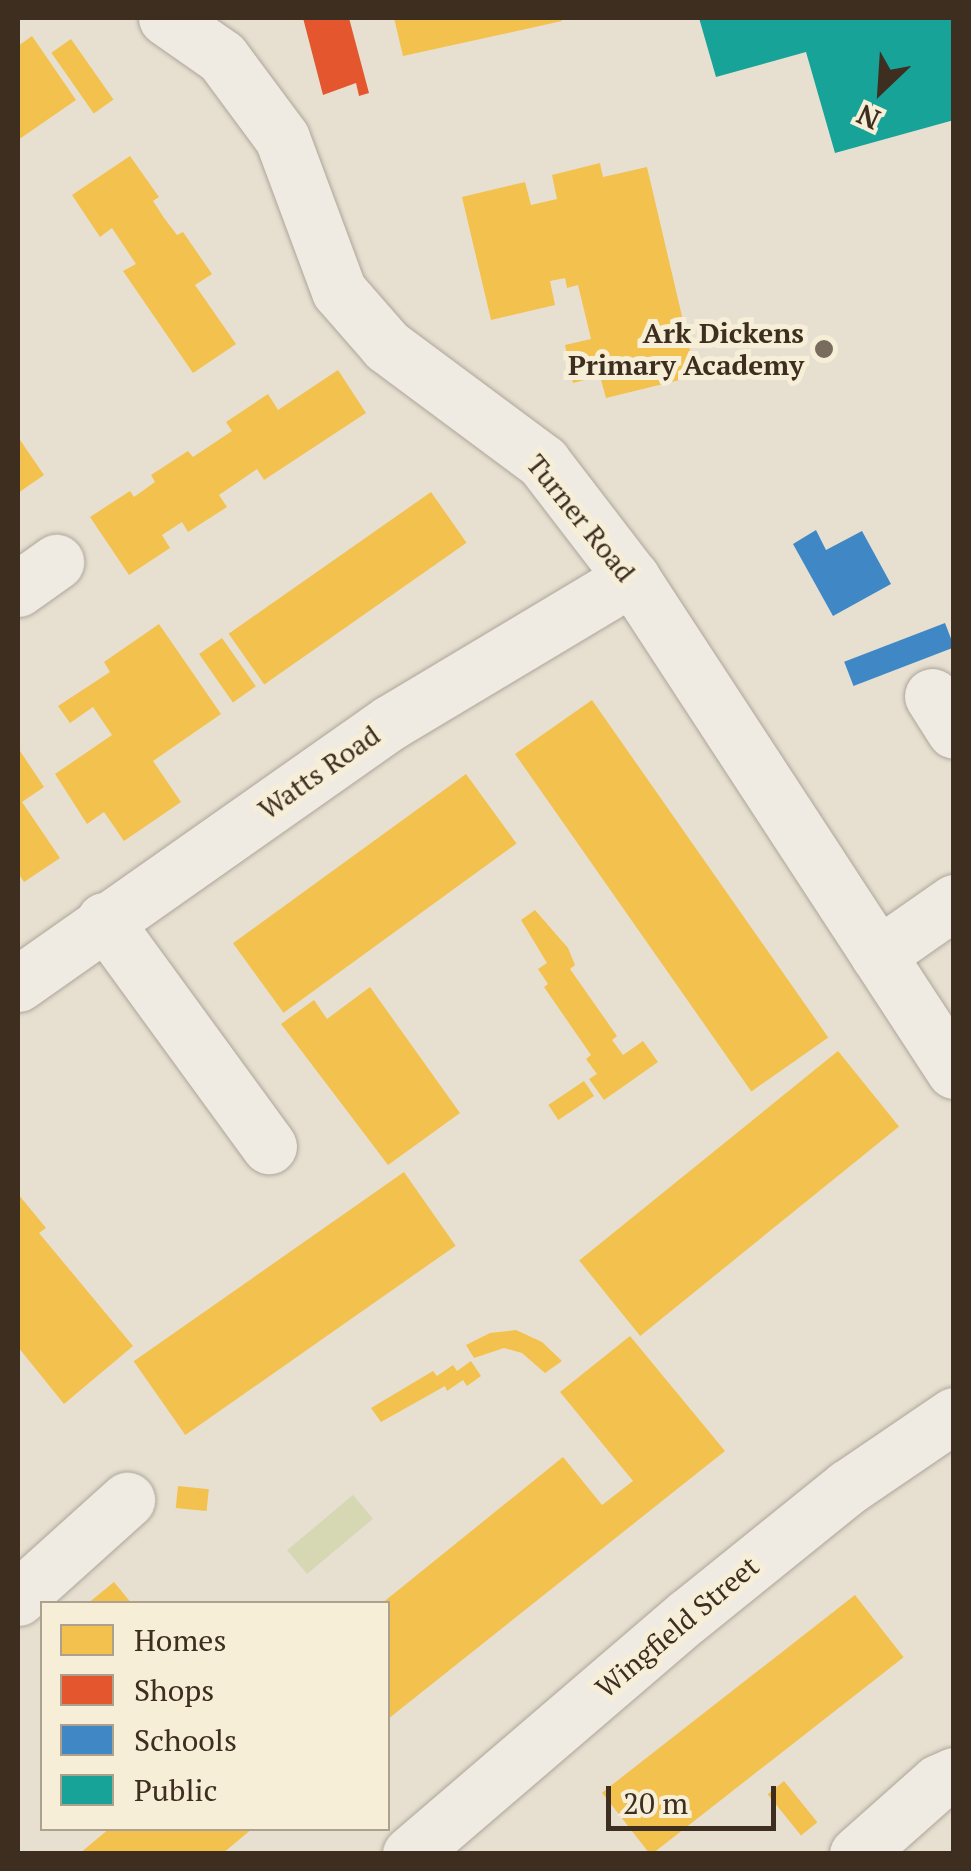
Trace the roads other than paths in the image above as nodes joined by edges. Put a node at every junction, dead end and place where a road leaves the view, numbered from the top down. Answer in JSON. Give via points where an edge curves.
{"nodes":[{"id":1,"x":166,"y":18,"type":"edge"},
{"id":2,"x":632,"y":578,"type":"junction"},
{"id":3,"x":954,"y":902,"type":"edge"},
{"id":4,"x":104,"y":920,"type":"junction"},
{"id":5,"x":878,"y":955,"type":"junction"},
{"id":6,"x":18,"y":984,"type":"edge"},
{"id":7,"x":954,"y":1071,"type":"edge"},
{"id":8,"x":269,"y":1146,"type":"dead end"},
{"id":9,"x":952,"y":1419,"type":"edge"},
{"id":10,"x":127,"y":1500,"type":"dead end"},
{"id":11,"x":19,"y":1594,"type":"edge"},
{"id":12,"x":954,"y":1775,"type":"edge"},
{"id":13,"x":410,"y":1854,"type":"edge"},
{"id":14,"x":857,"y":1854,"type":"edge"}],
"edges":[{"from":1,"to":2,"type":"street","name":"Turner Road","via":[[222,57],[282,138],[339,291],[387,346],[542,462]]},
{"from":2,"to":4,"type":"street","name":"Watts Road","via":[[391,722]]},
{"from":2,"to":5,"type":"street","name":"Turner Road"},
{"from":3,"to":5,"type":"street"},
{"from":4,"to":6,"type":"street","name":"Watts Road"},
{"from":4,"to":8,"type":"street"},
{"from":5,"to":7,"type":"street","name":"Turner Road"},
{"from":9,"to":13,"type":"street","name":"Wingfield Street","via":[[848,1486]]},
{"from":10,"to":11,"type":"street"},
{"from":12,"to":14,"type":"street"}]}
